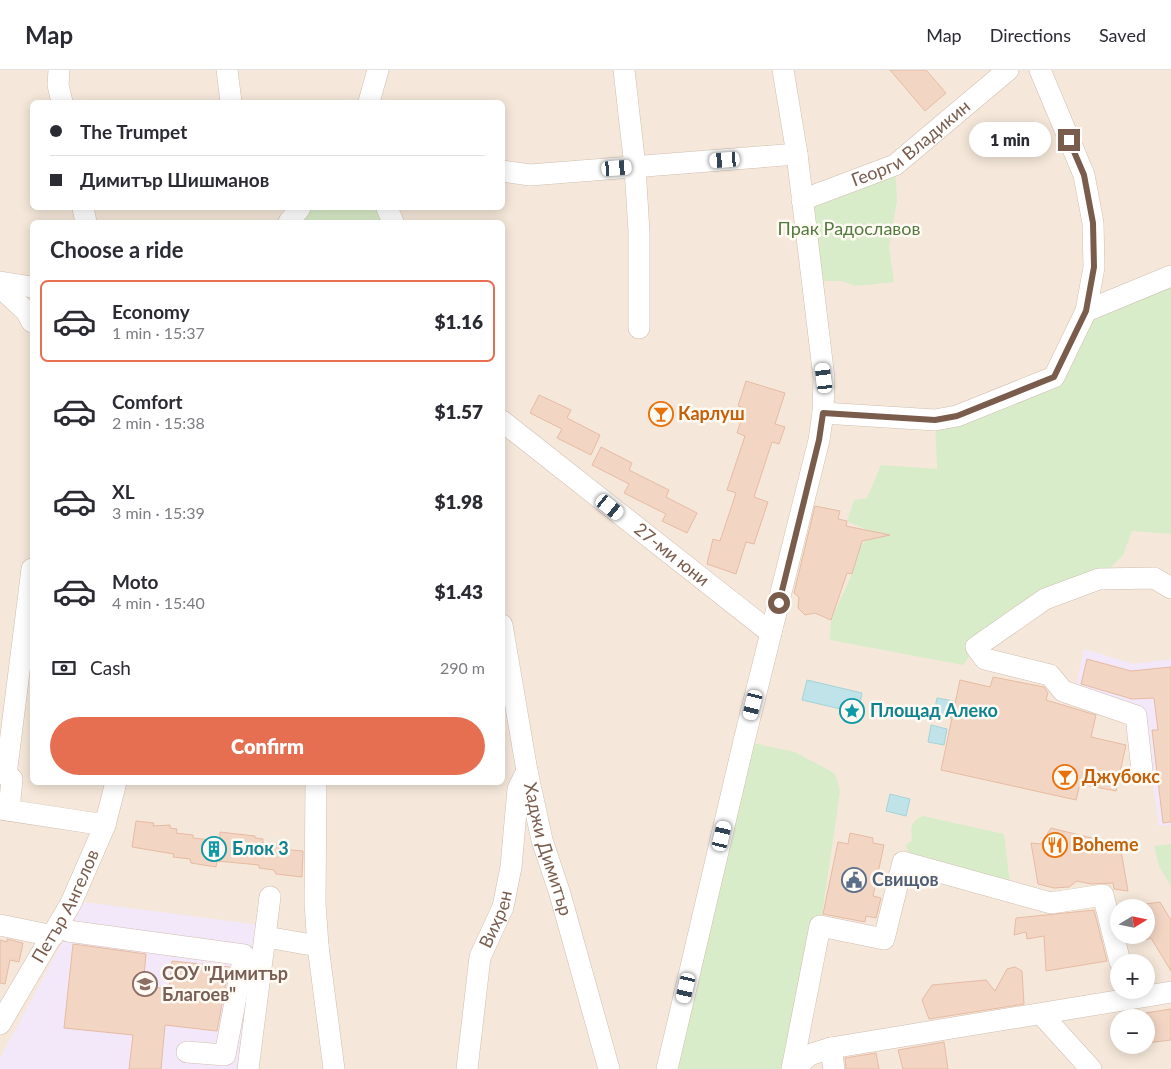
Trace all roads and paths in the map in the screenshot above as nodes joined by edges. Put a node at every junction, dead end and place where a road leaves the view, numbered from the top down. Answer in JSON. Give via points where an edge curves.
{"nodes":[{"id":1,"x":59,"y":70,"type":"edge"},
{"id":2,"x":226,"y":70,"type":"edge"},
{"id":3,"x":378,"y":70,"type":"edge"},
{"id":4,"x":624,"y":70,"type":"edge"},
{"id":5,"x":783,"y":70,"type":"edge"},
{"id":6,"x":1008,"y":70,"type":"edge"},
{"id":7,"x":1040,"y":70,"type":"edge"},
{"id":8,"x":62,"y":100,"type":"edge"},
{"id":9,"x":231,"y":100,"type":"edge"},
{"id":10,"x":370,"y":100,"type":"edge"},
{"id":11,"x":797,"y":154,"type":"junction"},
{"id":12,"x":635,"y":167,"type":"junction"},
{"id":13,"x":505,"y":171,"type":"edge"},
{"id":14,"x":802,"y":200,"type":"junction"},
{"id":15,"x":298,"y":210,"type":"edge"},
{"id":16,"x":291,"y":220,"type":"edge"},
{"id":17,"x":1171,"y":276,"type":"edge"},
{"id":18,"x":0,"y":282,"type":"edge"},
{"id":19,"x":30,"y":286,"type":"edge"},
{"id":20,"x":0,"y":287,"type":"edge"},
{"id":21,"x":1086,"y":311,"type":"junction"},
{"id":22,"x":30,"y":318,"type":"edge"},
{"id":23,"x":639,"y":328,"type":"dead end"},
{"id":24,"x":823,"y":413,"type":"junction"},
{"id":25,"x":505,"y":423,"type":"edge"},
{"id":26,"x":1163,"y":583,"type":"edge"},
{"id":27,"x":30,"y":585,"type":"edge"},
{"id":28,"x":771,"y":633,"type":"junction"},
{"id":29,"x":505,"y":652,"type":"edge"},
{"id":30,"x":1142,"y":770,"type":"dead end"},
{"id":31,"x":527,"y":771,"type":"junction"},
{"id":32,"x":115,"y":785,"type":"edge"},
{"id":33,"x":316,"y":785,"type":"edge"},
{"id":34,"x":5,"y":810,"type":"edge"},
{"id":35,"x":105,"y":825,"type":"junction"},
{"id":36,"x":270,"y":897,"type":"dead end"},
{"id":37,"x":0,"y":925,"type":"edge"},
{"id":38,"x":61,"y":934,"type":"junction"},
{"id":39,"x":266,"y":937,"type":"junction"},
{"id":40,"x":318,"y":946,"type":"junction"},
{"id":41,"x":1118,"y":954,"type":"edge"},
{"id":42,"x":1171,"y":992,"type":"edge"},
{"id":43,"x":1155,"y":993,"type":"edge"},
{"id":44,"x":1110,"y":999,"type":"edge"},
{"id":45,"x":1042,"y":1015,"type":"junction"},
{"id":46,"x":2,"y":1016,"type":"edge"},
{"id":47,"x":832,"y":1048,"type":"junction"},
{"id":48,"x":187,"y":1052,"type":"dead end"},
{"id":49,"x":248,"y":1069,"type":"edge"},
{"id":50,"x":334,"y":1069,"type":"edge"},
{"id":51,"x":467,"y":1069,"type":"edge"},
{"id":52,"x":609,"y":1069,"type":"edge"},
{"id":53,"x":667,"y":1069,"type":"edge"},
{"id":54,"x":793,"y":1069,"type":"edge"},
{"id":55,"x":834,"y":1069,"type":"edge"},
{"id":56,"x":1091,"y":1069,"type":"edge"}],
"edges":[{"from":1,"to":8,"type":"street"},
{"from":2,"to":9,"type":"street"},
{"from":3,"to":10,"type":"street"},
{"from":4,"to":12,"type":"street"},
{"from":5,"to":11,"type":"street"},
{"from":6,"to":14,"type":"street","name":"Георги Владикин","via":[[895,165]]},
{"from":7,"to":21,"type":"street","via":[[1084,175],[1093,223],[1094,267]]},
{"from":11,"to":12,"type":"street"},
{"from":11,"to":14,"type":"street"},
{"from":12,"to":13,"type":"street","via":[[530,175]]},
{"from":12,"to":23,"type":"street"},
{"from":14,"to":24,"type":"street","via":[[824,378]]},
{"from":15,"to":16,"type":"street"},
{"from":17,"to":21,"type":"street"},
{"from":18,"to":19,"type":"street"},
{"from":20,"to":22,"type":"street"},
{"from":21,"to":24,"type":"street","via":[[1054,377],[957,416],[935,420]]},
{"from":24,"to":28,"type":"street"},
{"from":25,"to":28,"type":"street","name":"27-ми юни"},
{"from":26,"to":30,"type":"street","via":[[1099,579],[1045,599],[976,647],[985,659],[1050,675],[1063,691],[1136,716]]},
{"from":27,"to":34,"type":"street","via":[[6,775],[12,779]]},
{"from":28,"to":53,"type":"street"},
{"from":29,"to":31,"type":"street","name":"Хаджи Димитър"},
{"from":31,"to":51,"type":"street","name":"Вихрен","via":[[518,789],[511,867],[503,907],[480,957]]},
{"from":31,"to":52,"type":"street","name":"Хаджи Димитър","via":[[542,840]]},
{"from":32,"to":35,"type":"street","name":"Петър Ангелов"},
{"from":33,"to":40,"type":"street"},
{"from":34,"to":35,"type":"street"},
{"from":35,"to":38,"type":"street","name":"Петър Ангелов"},
{"from":36,"to":39,"type":"street"},
{"from":37,"to":38,"type":"street"},
{"from":38,"to":46,"type":"street","name":"Петър Ангелов"},
{"from":38,"to":48,"type":"street","via":[[244,955],[225,1055]]},
{"from":39,"to":40,"type":"street"},
{"from":39,"to":49,"type":"street"},
{"from":40,"to":50,"type":"street"},
{"from":41,"to":54,"type":"street","via":[[1103,895],[1051,903],[903,862],[884,939],[820,926]]},
{"from":42,"to":43,"type":"street"},
{"from":44,"to":45,"type":"street"},
{"from":45,"to":47,"type":"street"},
{"from":45,"to":56,"type":"street"},
{"from":47,"to":54,"type":"street","via":[[809,1055]]},
{"from":47,"to":55,"type":"street"}]}
